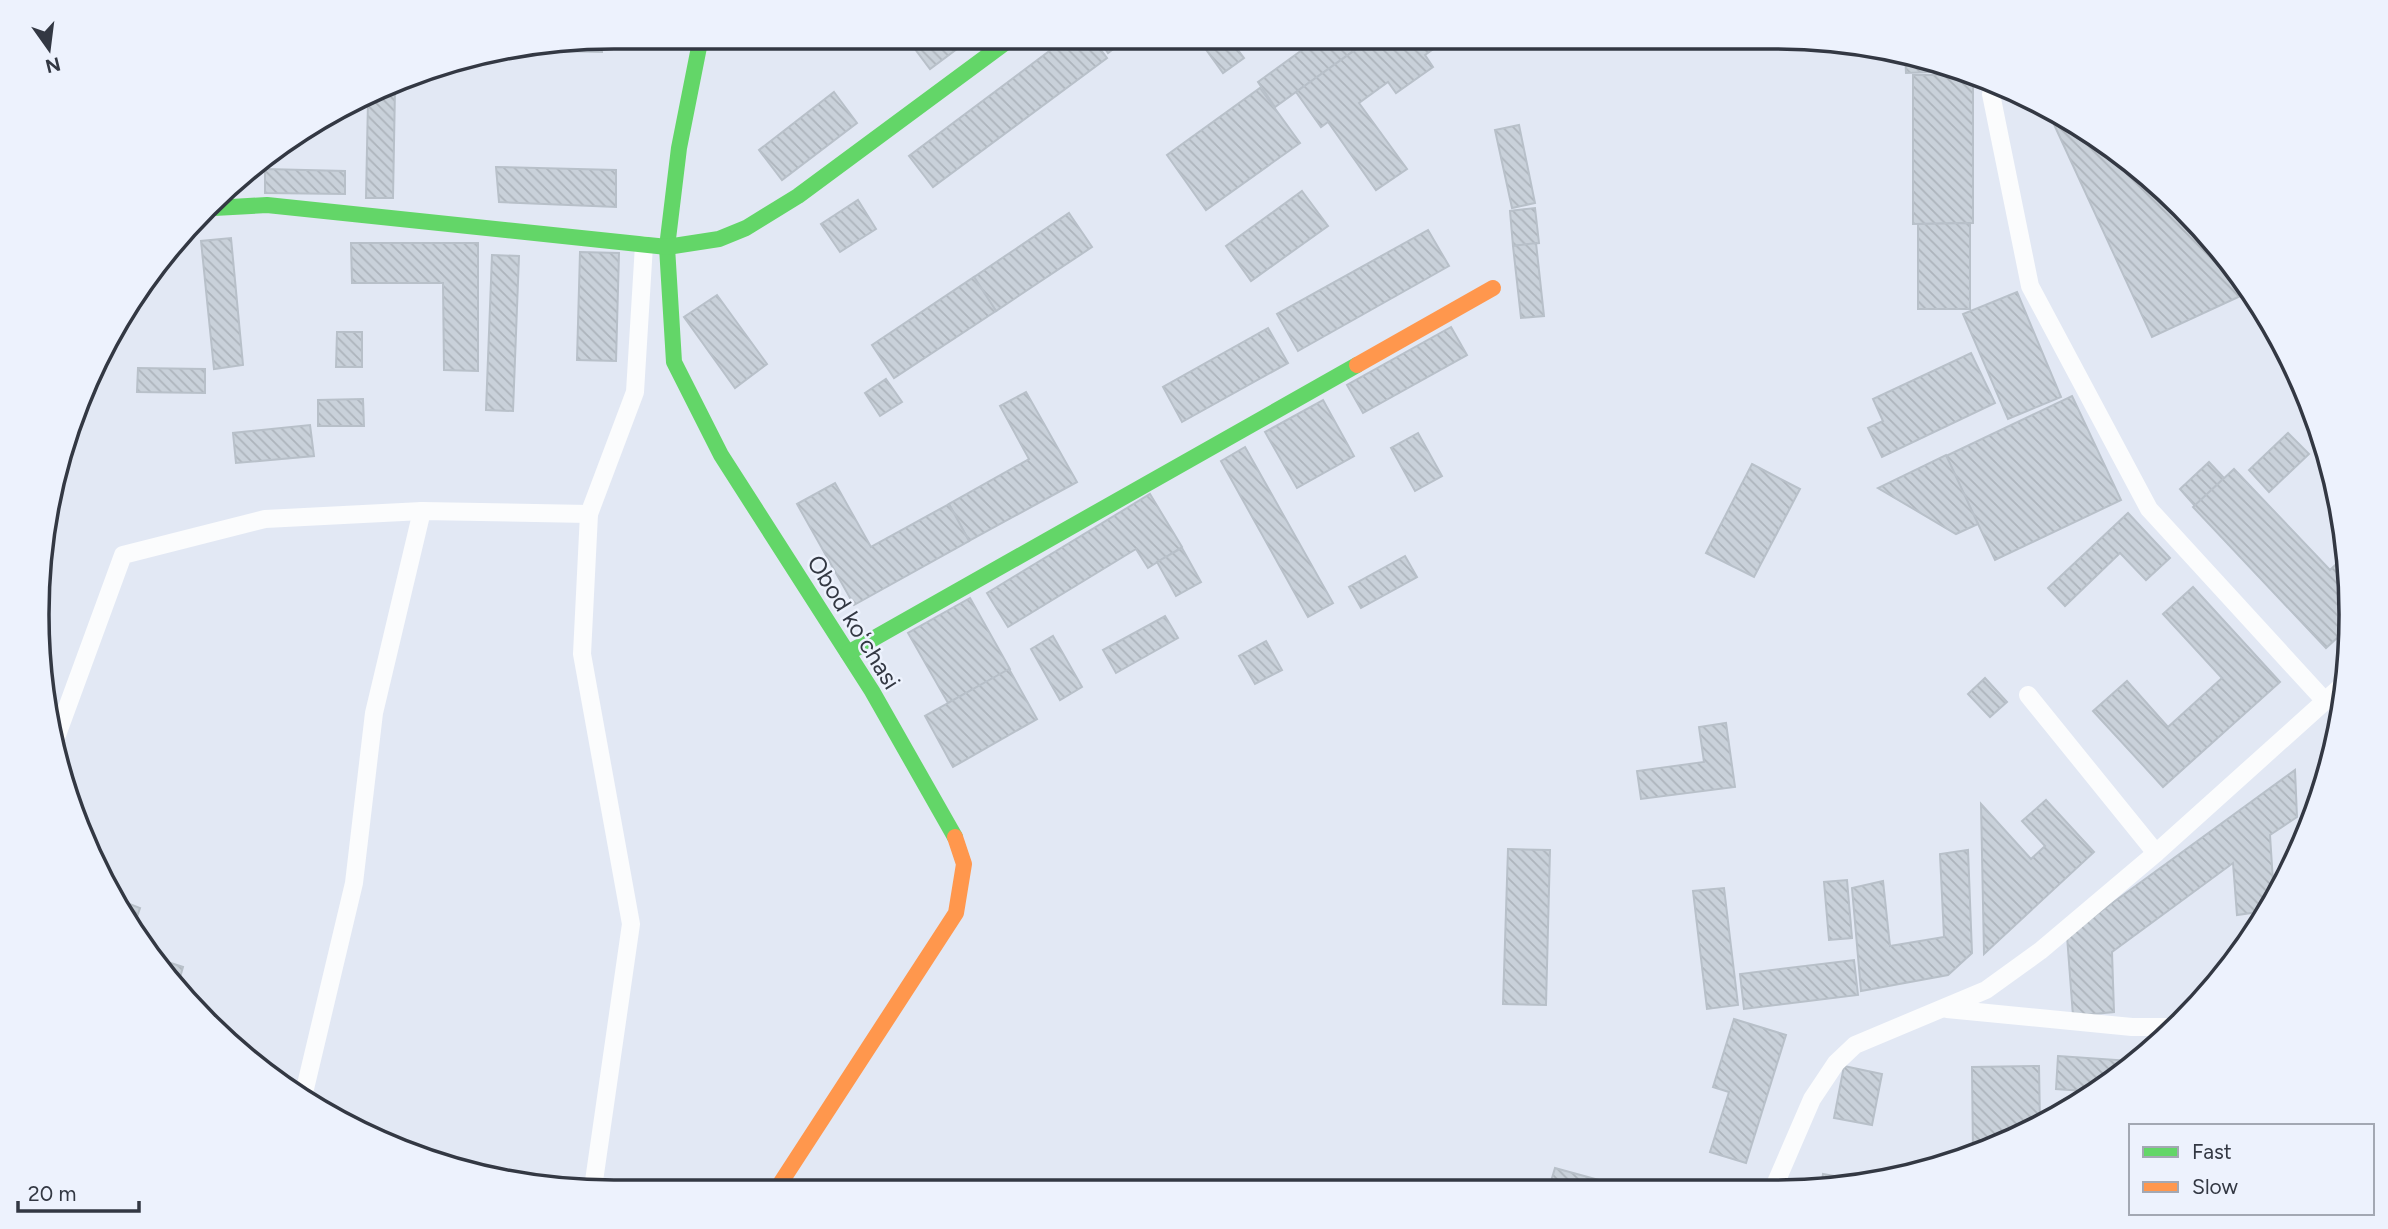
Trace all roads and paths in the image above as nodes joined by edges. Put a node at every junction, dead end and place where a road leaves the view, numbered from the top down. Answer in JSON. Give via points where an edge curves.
{"nodes":[{"id":1,"x":699,"y":49,"type":"edge"},
{"id":2,"x":997,"y":49,"type":"edge"},
{"id":3,"x":1991,"y":94,"type":"dead end"},
{"id":4,"x":223,"y":208,"type":"edge"},
{"id":5,"x":644,"y":245,"type":"junction"},
{"id":6,"x":667,"y":247,"type":"junction"},
{"id":7,"x":1493,"y":288,"type":"dead end"},
{"id":8,"x":422,"y":511,"type":"junction"},
{"id":9,"x":589,"y":514,"type":"junction"},
{"id":10,"x":848,"y":653,"type":"junction"},
{"id":11,"x":2333,"y":694,"type":"edge"},
{"id":12,"x":2028,"y":695,"type":"dead end"},
{"id":13,"x":2325,"y":701,"type":"junction"},
{"id":14,"x":60,"y":726,"type":"edge"},
{"id":15,"x":2156,"y":853,"type":"junction"},
{"id":16,"x":1943,"y":1009,"type":"junction"},
{"id":17,"x":2160,"y":1027,"type":"edge"},
{"id":18,"x":305,"y":1088,"type":"edge"},
{"id":19,"x":593,"y":1179,"type":"edge"},
{"id":20,"x":783,"y":1180,"type":"edge"},
{"id":21,"x":1777,"y":1180,"type":"edge"}],
"edges":[{"from":1,"to":6,"type":"street","name":"Obod koʻchasi","via":[[679,148]]},
{"from":2,"to":6,"type":"street","via":[[798,196],[719,239]]},
{"from":3,"to":13,"type":"lane","via":[[2030,286],[2149,509]]},
{"from":4,"to":5,"type":"street","via":[[267,205]]},
{"from":5,"to":6,"type":"street"},
{"from":5,"to":9,"type":"lane","via":[[635,392]]},
{"from":6,"to":10,"type":"street","name":"Obod koʻchasi","via":[[674,362],[721,455]]},
{"from":7,"to":10,"type":"street"},
{"from":8,"to":9,"type":"lane"},
{"from":8,"to":14,"type":"lane","via":[[265,519],[123,555]]},
{"from":8,"to":18,"type":"lane","via":[[374,713],[354,883]]},
{"from":9,"to":19,"type":"lane","via":[[582,654],[631,924]]},
{"from":10,"to":20,"type":"street","name":"Obod koʻchasi","via":[[947,822],[964,864],[956,913]]},
{"from":11,"to":13,"type":"lane"},
{"from":12,"to":15,"type":"lane"},
{"from":13,"to":15,"type":"lane"},
{"from":15,"to":16,"type":"lane","via":[[2040,951],[1986,990]]},
{"from":16,"to":17,"type":"lane"},
{"from":16,"to":21,"type":"lane","via":[[1855,1045],[1836,1063],[1812,1099]]}]}
